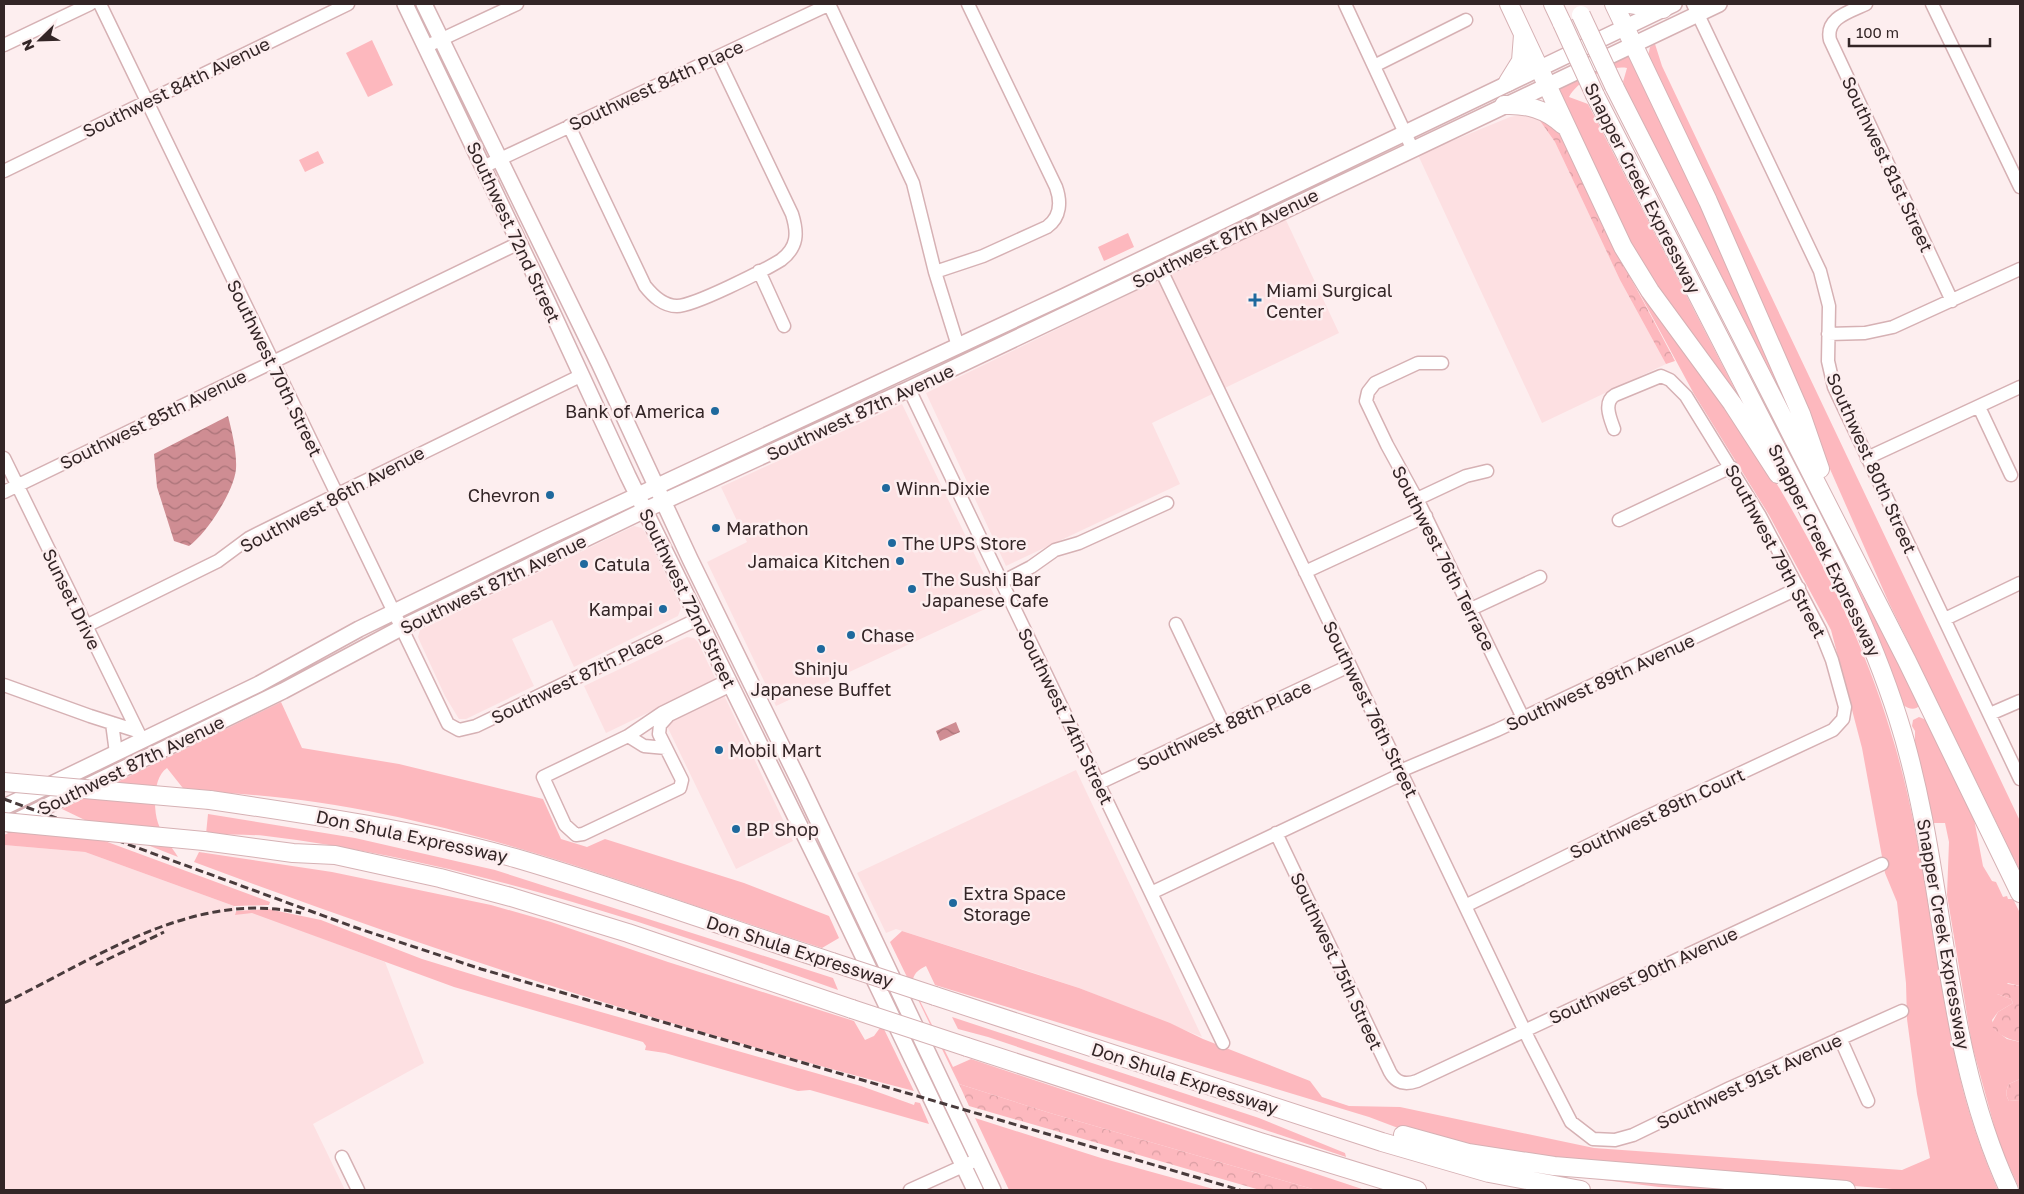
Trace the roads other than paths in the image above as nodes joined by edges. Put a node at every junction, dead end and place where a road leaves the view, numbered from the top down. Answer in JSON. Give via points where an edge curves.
{"nodes":[{"id":1,"x":90,"y":4,"type":"edge"},
{"id":2,"x":100,"y":4,"type":"edge"},
{"id":3,"x":348,"y":4,"type":"edge"},
{"id":4,"x":405,"y":4,"type":"edge"},
{"id":5,"x":424,"y":4,"type":"edge"},
{"id":6,"x":517,"y":4,"type":"edge"},
{"id":7,"x":830,"y":4,"type":"edge"},
{"id":8,"x":968,"y":4,"type":"edge"},
{"id":9,"x":1345,"y":4,"type":"edge"},
{"id":10,"x":1509,"y":4,"type":"edge"},
{"id":11,"x":1553,"y":4,"type":"edge"},
{"id":12,"x":1614,"y":4,"type":"edge"},
{"id":13,"x":1630,"y":4,"type":"edge"},
{"id":14,"x":1719,"y":4,"type":"edge"},
{"id":15,"x":1866,"y":4,"type":"edge"},
{"id":16,"x":1932,"y":4,"type":"edge"},
{"id":17,"x":1669,"y":6,"type":"edge"},
{"id":18,"x":1578,"y":9,"type":"edge"},
{"id":19,"x":1696,"y":9,"type":"edge"},
{"id":20,"x":1466,"y":20,"type":"dead end"},
{"id":21,"x":1624,"y":27,"type":"junction"},
{"id":22,"x":1523,"y":35,"type":"junction"},
{"id":23,"x":441,"y":39,"type":"junction"},
{"id":24,"x":1634,"y":44,"type":"junction"},
{"id":25,"x":4,"y":45,"type":"edge"},
{"id":26,"x":425,"y":47,"type":"junction"},
{"id":27,"x":717,"y":57,"type":"junction"},
{"id":28,"x":1374,"y":66,"type":"junction"},
{"id":29,"x":1540,"y":67,"type":"junction"},
{"id":30,"x":1508,"y":82,"type":"junction"},
{"id":31,"x":1546,"y":85,"type":"junction"},
{"id":32,"x":146,"y":103,"type":"junction"},
{"id":33,"x":1504,"y":104,"type":"junction"},
{"id":34,"x":569,"y":126,"type":"junction"},
{"id":35,"x":1566,"y":127,"type":"junction"},
{"id":36,"x":1404,"y":133,"type":"junction"},
{"id":37,"x":1412,"y":148,"type":"junction"},
{"id":38,"x":499,"y":159,"type":"junction"},
{"id":39,"x":483,"y":167,"type":"junction"},
{"id":40,"x":4,"y":171,"type":"edge"},
{"id":41,"x":2020,"y":187,"type":"edge"},
{"id":42,"x":1275,"y":193,"type":"junction"},
{"id":43,"x":1282,"y":210,"type":"junction"},
{"id":44,"x":519,"y":243,"type":"junction"},
{"id":45,"x":1153,"y":254,"type":"junction"},
{"id":46,"x":2020,"y":269,"type":"edge"},
{"id":47,"x":1161,"y":270,"type":"junction"},
{"id":48,"x":758,"y":272,"type":"junction"},
{"id":49,"x":935,"y":272,"type":"junction"},
{"id":50,"x":557,"y":278,"type":"junction"},
{"id":51,"x":1065,"y":296,"type":"junction"},
{"id":52,"x":1952,"y":301,"type":"junction"},
{"id":53,"x":1054,"y":320,"type":"junction"},
{"id":54,"x":784,"y":326,"type":"dead end"},
{"id":55,"x":1828,"y":334,"type":"junction"},
{"id":56,"x":958,"y":346,"type":"junction"},
{"id":57,"x":971,"y":359,"type":"junction"},
{"id":58,"x":272,"y":362,"type":"junction"},
{"id":59,"x":1442,"y":364,"type":"dead end"},
{"id":60,"x":580,"y":376,"type":"junction"},
{"id":61,"x":2020,"y":387,"type":"edge"},
{"id":62,"x":909,"y":389,"type":"junction"},
{"id":63,"x":1979,"y":407,"type":"junction"},
{"id":64,"x":799,"y":421,"type":"junction"},
{"id":65,"x":1614,"y":429,"type":"dead end"},
{"id":66,"x":807,"y":437,"type":"junction"},
{"id":67,"x":4,"y":458,"type":"edge"},
{"id":68,"x":1867,"y":458,"type":"junction"},
{"id":69,"x":1731,"y":466,"type":"junction"},
{"id":70,"x":1487,"y":471,"type":"dead end"},
{"id":71,"x":2011,"y":475,"type":"dead end"},
{"id":72,"x":17,"y":485,"type":"junction"},
{"id":73,"x":657,"y":486,"type":"junction"},
{"id":74,"x":4,"y":492,"type":"edge"},
{"id":75,"x":337,"y":494,"type":"junction"},
{"id":76,"x":637,"y":495,"type":"junction"},
{"id":77,"x":1417,"y":499,"type":"junction"},
{"id":78,"x":664,"y":502,"type":"junction"},
{"id":79,"x":1166,"y":503,"type":"dead end"},
{"id":80,"x":645,"y":510,"type":"junction"},
{"id":81,"x":1426,"y":516,"type":"junction"},
{"id":82,"x":1618,"y":520,"type":"dead end"},
{"id":83,"x":1844,"y":536,"type":"junction"},
{"id":84,"x":1829,"y":552,"type":"junction"},
{"id":85,"x":1305,"y":572,"type":"junction"},
{"id":86,"x":1540,"y":577,"type":"dead end"},
{"id":87,"x":1002,"y":582,"type":"junction"},
{"id":88,"x":2020,"y":584,"type":"edge"},
{"id":89,"x":1799,"y":588,"type":"junction"},
{"id":90,"x":1471,"y":610,"type":"junction"},
{"id":91,"x":394,"y":612,"type":"junction"},
{"id":92,"x":698,"y":619,"type":"junction"},
{"id":93,"x":1945,"y":619,"type":"junction"},
{"id":94,"x":1176,"y":624,"type":"dead end"},
{"id":95,"x":86,"y":626,"type":"junction"},
{"id":96,"x":401,"y":628,"type":"junction"},
{"id":97,"x":730,"y":643,"type":"junction"},
{"id":98,"x":714,"y":650,"type":"junction"},
{"id":99,"x":1350,"y":666,"type":"junction"},
{"id":100,"x":730,"y":682,"type":"junction"},
{"id":101,"x":4,"y":684,"type":"edge"},
{"id":102,"x":259,"y":684,"type":"junction"},
{"id":103,"x":283,"y":691,"type":"junction"},
{"id":104,"x":2020,"y":701,"type":"edge"},
{"id":105,"x":123,"y":703,"type":"junction"},
{"id":106,"x":1990,"y":714,"type":"junction"},
{"id":107,"x":1844,"y":716,"type":"joint"},
{"id":108,"x":1523,"y":718,"type":"junction"},
{"id":109,"x":112,"y":724,"type":"junction"},
{"id":110,"x":1224,"y":725,"type":"junction"},
{"id":111,"x":455,"y":729,"type":"joint"},
{"id":112,"x":628,"y":736,"type":"junction"},
{"id":113,"x":777,"y":736,"type":"junction"},
{"id":114,"x":137,"y":739,"type":"junction"},
{"id":115,"x":760,"y":744,"type":"junction"},
{"id":116,"x":666,"y":748,"type":"junction"},
{"id":117,"x":116,"y":753,"type":"junction"},
{"id":118,"x":149,"y":756,"type":"junction"},
{"id":119,"x":1401,"y":772,"type":"junction"},
{"id":120,"x":2020,"y":779,"type":"edge"},
{"id":121,"x":4,"y":782,"type":"edge"},
{"id":122,"x":1099,"y":783,"type":"junction"},
{"id":123,"x":4,"y":807,"type":"edge"},
{"id":124,"x":4,"y":822,"type":"edge"},
{"id":125,"x":4,"y":827,"type":"edge"},
{"id":126,"x":1276,"y":833,"type":"junction"},
{"id":127,"x":1882,"y":864,"type":"dead end"},
{"id":128,"x":843,"y":872,"type":"junction"},
{"id":129,"x":826,"y":879,"type":"junction"},
{"id":130,"x":1151,"y":892,"type":"junction"},
{"id":131,"x":2020,"y":893,"type":"edge"},
{"id":132,"x":1465,"y":906,"type":"junction"},
{"id":133,"x":1902,"y":1011,"type":"dead end"},
{"id":134,"x":1524,"y":1030,"type":"junction"},
{"id":135,"x":1840,"y":1038,"type":"junction"},
{"id":136,"x":1223,"y":1043,"type":"dead end"},
{"id":137,"x":1404,"y":1083,"type":"joint"},
{"id":138,"x":1248,"y":1098,"type":"junction"},
{"id":139,"x":1868,"y":1100,"type":"dead end"},
{"id":140,"x":1593,"y":1138,"type":"joint"},
{"id":141,"x":342,"y":1158,"type":"dead end"},
{"id":142,"x":979,"y":1158,"type":"junction"},
{"id":143,"x":963,"y":1166,"type":"junction"},
{"id":144,"x":934,"y":1185,"type":"edge"},
{"id":145,"x":358,"y":1190,"type":"edge"},
{"id":146,"x":910,"y":1190,"type":"edge"},
{"id":147,"x":975,"y":1190,"type":"edge"},
{"id":148,"x":994,"y":1190,"type":"edge"},
{"id":149,"x":1417,"y":1190,"type":"edge"},
{"id":150,"x":1581,"y":1190,"type":"edge"},
{"id":151,"x":1846,"y":1190,"type":"edge"},
{"id":152,"x":2009,"y":1190,"type":"edge"}],
"edges":[{"from":1,"to":25,"type":"street"},
{"from":2,"to":32,"type":"street","name":"Southwest 70th Street"},
{"from":3,"to":32,"type":"street","name":"Southwest 84th Avenue"},
{"from":4,"to":26,"type":"main road","name":"Southwest 72nd Street"},
{"from":5,"to":23,"type":"main road","name":"Southwest 72nd Street"},
{"from":6,"to":23,"type":"street"},
{"from":7,"to":27,"type":"street","name":"Southwest 84th Place"},
{"from":7,"to":49,"type":"street","via":[[913,183]]},
{"from":8,"to":49,"type":"street","via":[[1056,187],[1060,204],[1054,220],[1047,227],[983,256]]},
{"from":9,"to":28,"type":"street"},
{"from":10,"to":22,"type":"highway"},
{"from":11,"to":84,"type":"highway","name":"Snapper Creek Expressway","bridge":true,"via":[[1596,95]]},
{"from":12,"to":21,"type":"highway"},
{"from":13,"to":17,"type":"highway"},
{"from":14,"to":19,"type":"main road","name":"Southwest 87th Avenue"},
{"from":15,"to":52,"type":"street","name":"Southwest 81st Street","via":[[1840,16],[1830,26],[1829,35]]},
{"from":16,"to":41,"type":"street"},
{"from":17,"to":21,"type":"main road","name":"Southwest 87th Avenue"},
{"from":18,"to":83,"type":"highway","name":"Snapper Creek Expressway","bridge":true,"via":[[1614,86]]},
{"from":19,"to":24,"type":"main road","name":"Southwest 87th Avenue"},
{"from":19,"to":55,"type":"street","name":"Southwest 80th Street","via":[[1817,264],[1828,298]]},
{"from":20,"to":28,"type":"street"},
{"from":21,"to":24,"type":"highway"},
{"from":21,"to":29,"type":"main road","name":"Southwest 87th Avenue"},
{"from":22,"to":29,"type":"highway"},
{"from":22,"to":30,"type":"highway","via":[[1521,61]]},
{"from":23,"to":26,"type":"street"},
{"from":23,"to":38,"type":"main road","name":"Southwest 72nd Street"},
{"from":24,"to":31,"type":"main road","name":"Southwest 87th Avenue"},
{"from":24,"to":83,"type":"highway","via":[[1708,201],[1800,414]]},
{"from":26,"to":39,"type":"main road","name":"Southwest 72nd Street"},
{"from":27,"to":34,"type":"street","name":"Southwest 84th Place"},
{"from":27,"to":48,"type":"street","via":[[792,214],[796,238],[793,248],[786,257]]},
{"from":28,"to":36,"type":"street"},
{"from":29,"to":30,"type":"main road","name":"Southwest 87th Avenue"},
{"from":29,"to":31,"type":"highway"},
{"from":30,"to":36,"type":"main road","name":"Southwest 87th Avenue"},
{"from":31,"to":33,"type":"main road","name":"Southwest 87th Avenue"},
{"from":31,"to":35,"type":"highway"},
{"from":32,"to":40,"type":"street","name":"Southwest 84th Avenue"},
{"from":32,"to":58,"type":"street","name":"Southwest 70th Street"},
{"from":33,"to":35,"type":"highway","via":[[1540,109]]},
{"from":33,"to":37,"type":"main road","name":"Southwest 87th Avenue"},
{"from":34,"to":38,"type":"street","name":"Southwest 84th Place"},
{"from":34,"to":48,"type":"street","via":[[642,281],[652,295],[666,304],[689,304]]},
{"from":35,"to":84,"type":"highway","via":[[1613,226],[1650,291],[1744,421]]},
{"from":36,"to":37,"type":"street"},
{"from":36,"to":42,"type":"main road","name":"Southwest 87th Avenue"},
{"from":37,"to":43,"type":"main road","name":"Southwest 87th Avenue"},
{"from":38,"to":39,"type":"street","name":"Southwest 84th Place"},
{"from":38,"to":50,"type":"main road","name":"Southwest 72nd Street"},
{"from":39,"to":44,"type":"main road","name":"Southwest 72nd Street"},
{"from":42,"to":43,"type":"main road"},
{"from":42,"to":45,"type":"main road","name":"Southwest 87th Avenue"},
{"from":43,"to":47,"type":"main road","name":"Southwest 87th Avenue"},
{"from":44,"to":50,"type":"main road","via":[[528,242],[547,277]]},
{"from":44,"to":58,"type":"street","name":"Southwest 85th Avenue"},
{"from":44,"to":60,"type":"main road","name":"Southwest 72nd Street"},
{"from":45,"to":47,"type":"main road"},
{"from":45,"to":51,"type":"main road","name":"Southwest 87th Avenue"},
{"from":46,"to":52,"type":"street"},
{"from":47,"to":53,"type":"main road","name":"Southwest 87th Avenue"},
{"from":47,"to":85,"type":"street","name":"Southwest 76th Street"},
{"from":48,"to":54,"type":"street"},
{"from":49,"to":56,"type":"street"},
{"from":50,"to":73,"type":"main road","name":"Southwest 72nd Street"},
{"from":51,"to":53,"type":"main road"},
{"from":51,"to":56,"type":"main road","name":"Southwest 87th Avenue"},
{"from":52,"to":55,"type":"street","via":[[1883,330]]},
{"from":53,"to":57,"type":"main road","name":"Southwest 87th Avenue"},
{"from":55,"to":68,"type":"street","name":"Southwest 80th Street","via":[[1831,377]]},
{"from":56,"to":57,"type":"main road"},
{"from":56,"to":64,"type":"main road","name":"Southwest 87th Avenue"},
{"from":57,"to":62,"type":"main road","name":"Southwest 87th Avenue"},
{"from":58,"to":72,"type":"street","name":"Southwest 85th Avenue"},
{"from":58,"to":75,"type":"street","name":"Southwest 70th Street"},
{"from":59,"to":77,"type":"street","name":"Southwest 76th Terrace","via":[[1418,363],[1375,383],[1366,398],[1386,445]]},
{"from":60,"to":75,"type":"street","name":"Southwest 86th Avenue"},
{"from":60,"to":76,"type":"main road","name":"Southwest 72nd Street"},
{"from":61,"to":63,"type":"street"},
{"from":62,"to":66,"type":"main road","name":"Southwest 87th Avenue"},
{"from":62,"to":87,"type":"street","name":"Southwest 74th Street"},
{"from":63,"to":68,"type":"street"},
{"from":63,"to":71,"type":"street"},
{"from":64,"to":66,"type":"main road"},
{"from":64,"to":73,"type":"main road","name":"Southwest 87th Avenue"},
{"from":65,"to":69,"type":"street","name":"Southwest 79th Street","via":[[1608,407],[1610,399],[1661,376],[1686,396]]},
{"from":66,"to":78,"type":"main road","name":"Southwest 87th Avenue"},
{"from":67,"to":72,"type":"street","name":"Sunset Drive"},
{"from":68,"to":93,"type":"street","name":"Southwest 80th Street"},
{"from":69,"to":82,"type":"street"},
{"from":69,"to":89,"type":"street","name":"Southwest 79th Street"},
{"from":70,"to":77,"type":"street","via":[[1466,476]]},
{"from":72,"to":74,"type":"street","name":"Southwest 85th Avenue"},
{"from":72,"to":95,"type":"street","name":"Sunset Drive"},
{"from":73,"to":76,"type":"main road","name":"Southwest 87th Avenue"},
{"from":73,"to":78,"type":"main road","name":"Southwest 72nd Street"},
{"from":75,"to":91,"type":"street","name":"Southwest 70th Street"},
{"from":75,"to":95,"type":"street","name":"Southwest 86th Avenue","via":[[256,535],[218,561]]},
{"from":76,"to":80,"type":"main road","name":"Southwest 72nd Street"},
{"from":76,"to":91,"type":"main road","name":"Southwest 87th Avenue"},
{"from":77,"to":81,"type":"street","name":"Southwest 76th Terrace"},
{"from":78,"to":80,"type":"main road","name":"Southwest 87th Avenue"},
{"from":78,"to":97,"type":"main road","name":"Southwest 72nd Street"},
{"from":79,"to":87,"type":"street","via":[[1079,543],[1055,550]]},
{"from":80,"to":92,"type":"main road","name":"Southwest 72nd Street"},
{"from":80,"to":96,"type":"main road","name":"Southwest 87th Avenue"},
{"from":81,"to":85,"type":"street"},
{"from":81,"to":90,"type":"street","name":"Southwest 76th Terrace"},
{"from":83,"to":131,"type":"highway","name":"Snapper Creek Expressway","via":[[1944,733]]},
{"from":84,"to":152,"type":"highway","name":"Snapper Creek Expressway","via":[[1877,657],[1912,767],[1967,1065],[1982,1120]]},
{"from":85,"to":99,"type":"street","name":"Southwest 76th Street"},
{"from":86,"to":90,"type":"street"},
{"from":87,"to":122,"type":"street","name":"Southwest 74th Street"},
{"from":88,"to":93,"type":"street"},
{"from":89,"to":107,"type":"street","name":"Southwest 79th Street","via":[[1832,660],[1844,702]]},
{"from":89,"to":108,"type":"street","name":"Southwest 89th Avenue"},
{"from":90,"to":108,"type":"street","name":"Southwest 76th Terrace"},
{"from":91,"to":96,"type":"street","name":"Southwest 70th Street"},
{"from":91,"to":102,"type":"main road","name":"Southwest 87th Avenue"},
{"from":92,"to":98,"type":"main road","name":"Southwest 72nd Street"},
{"from":92,"to":111,"type":"street","name":"Southwest 87th Place","via":[[476,726]]},
{"from":93,"to":106,"type":"street","name":"Southwest 80th Street"},
{"from":94,"to":110,"type":"street"},
{"from":95,"to":105,"type":"street","name":"Sunset Drive"},
{"from":96,"to":103,"type":"main road","name":"Southwest 87th Avenue"},
{"from":96,"to":111,"type":"street","name":"Southwest 70th Street","via":[[442,714]]},
{"from":97,"to":98,"type":"main road"},
{"from":97,"to":113,"type":"main road","name":"Southwest 72nd Street"},
{"from":98,"to":100,"type":"main road","name":"Southwest 72nd Street"},
{"from":99,"to":110,"type":"street","name":"Southwest 88th Place"},
{"from":99,"to":119,"type":"street","name":"Southwest 76th Street"},
{"from":100,"to":112,"type":"street","via":[[662,713]]},
{"from":100,"to":115,"type":"main road","name":"Southwest 72nd Street"},
{"from":100,"to":116,"type":"street","via":[[661,722],[659,730]]},
{"from":101,"to":109,"type":"street"},
{"from":102,"to":103,"type":"main road"},
{"from":102,"to":114,"type":"main road","name":"Southwest 87th Avenue"},
{"from":103,"to":118,"type":"main road","name":"Southwest 87th Avenue"},
{"from":104,"to":106,"type":"street"},
{"from":105,"to":109,"type":"street","via":[[121,716]]},
{"from":105,"to":114,"type":"street","name":"Sunset Drive"},
{"from":106,"to":120,"type":"street","name":"Southwest 80th Street"},
{"from":107,"to":132,"type":"street","name":"Southwest 89th Court","via":[[1833,730],[1638,820]]},
{"from":108,"to":119,"type":"street","name":"Southwest 89th Avenue"},
{"from":109,"to":114,"type":"street"},
{"from":109,"to":117,"type":"street"},
{"from":110,"to":122,"type":"street","name":"Southwest 88th Place"},
{"from":112,"to":116,"type":"street","via":[[644,746]]},
{"from":112,"to":116,"type":"street","via":[[543,778],[572,833],[583,834],[680,788],[682,780]]},
{"from":113,"to":115,"type":"main road"},
{"from":113,"to":128,"type":"main road","name":"Southwest 72nd Street"},
{"from":114,"to":117,"type":"main road","name":"Southwest 87th Avenue"},
{"from":114,"to":118,"type":"main road"},
{"from":115,"to":129,"type":"main road","name":"Southwest 72nd Street"},
{"from":117,"to":123,"type":"main road","name":"Southwest 87th Avenue"},
{"from":118,"to":125,"type":"main road","name":"Southwest 87th Avenue"},
{"from":119,"to":126,"type":"street","name":"Southwest 89th Avenue"},
{"from":119,"to":132,"type":"street","name":"Southwest 76th Street"},
{"from":121,"to":138,"type":"highway","name":"Don Shula Expressway","bridge":true,"via":[[210,800],[337,818],[447,841],[516,859]]},
{"from":122,"to":130,"type":"street","name":"Southwest 74th Street"},
{"from":124,"to":149,"type":"highway","name":"Don Shula Expressway","bridge":true,"via":[[335,855],[511,896],[967,1047]]},
{"from":126,"to":130,"type":"street","name":"Southwest 89th Avenue"},
{"from":126,"to":137,"type":"street","name":"Southwest 75th Street","via":[[1390,1072],[1396,1080]]},
{"from":127,"to":134,"type":"street","name":"Southwest 90th Avenue"},
{"from":128,"to":129,"type":"main road"},
{"from":128,"to":142,"type":"main road","name":"Southwest 72nd Street"},
{"from":129,"to":143,"type":"main road","name":"Southwest 72nd Street"},
{"from":130,"to":136,"type":"street","name":"Southwest 74th Street"},
{"from":132,"to":134,"type":"street","name":"Southwest 76th Street"},
{"from":133,"to":135,"type":"street","name":"Southwest 91st Avenue"},
{"from":134,"to":137,"type":"street","name":"Southwest 90th Avenue","via":[[1417,1081]]},
{"from":134,"to":140,"type":"street","name":"Southwest 76th Street","via":[[1564,1113],[1573,1125]]},
{"from":135,"to":139,"type":"street"},
{"from":135,"to":140,"type":"street","name":"Southwest 91st Avenue","via":[[1633,1135],[1615,1140]]},
{"from":138,"to":150,"type":"highway","name":"Don Shula Expressway","via":[[1489,1173]]},
{"from":138,"to":151,"type":"highway","via":[[1270,1097],[1378,1129],[1501,1159],[1622,1173]]},
{"from":141,"to":145,"type":"street"},
{"from":142,"to":143,"type":"street"},
{"from":142,"to":148,"type":"main road","name":"Southwest 72nd Street"},
{"from":143,"to":144,"type":"street"},
{"from":143,"to":147,"type":"main road","name":"Southwest 72nd Street"},
{"from":144,"to":146,"type":"street"}]}
